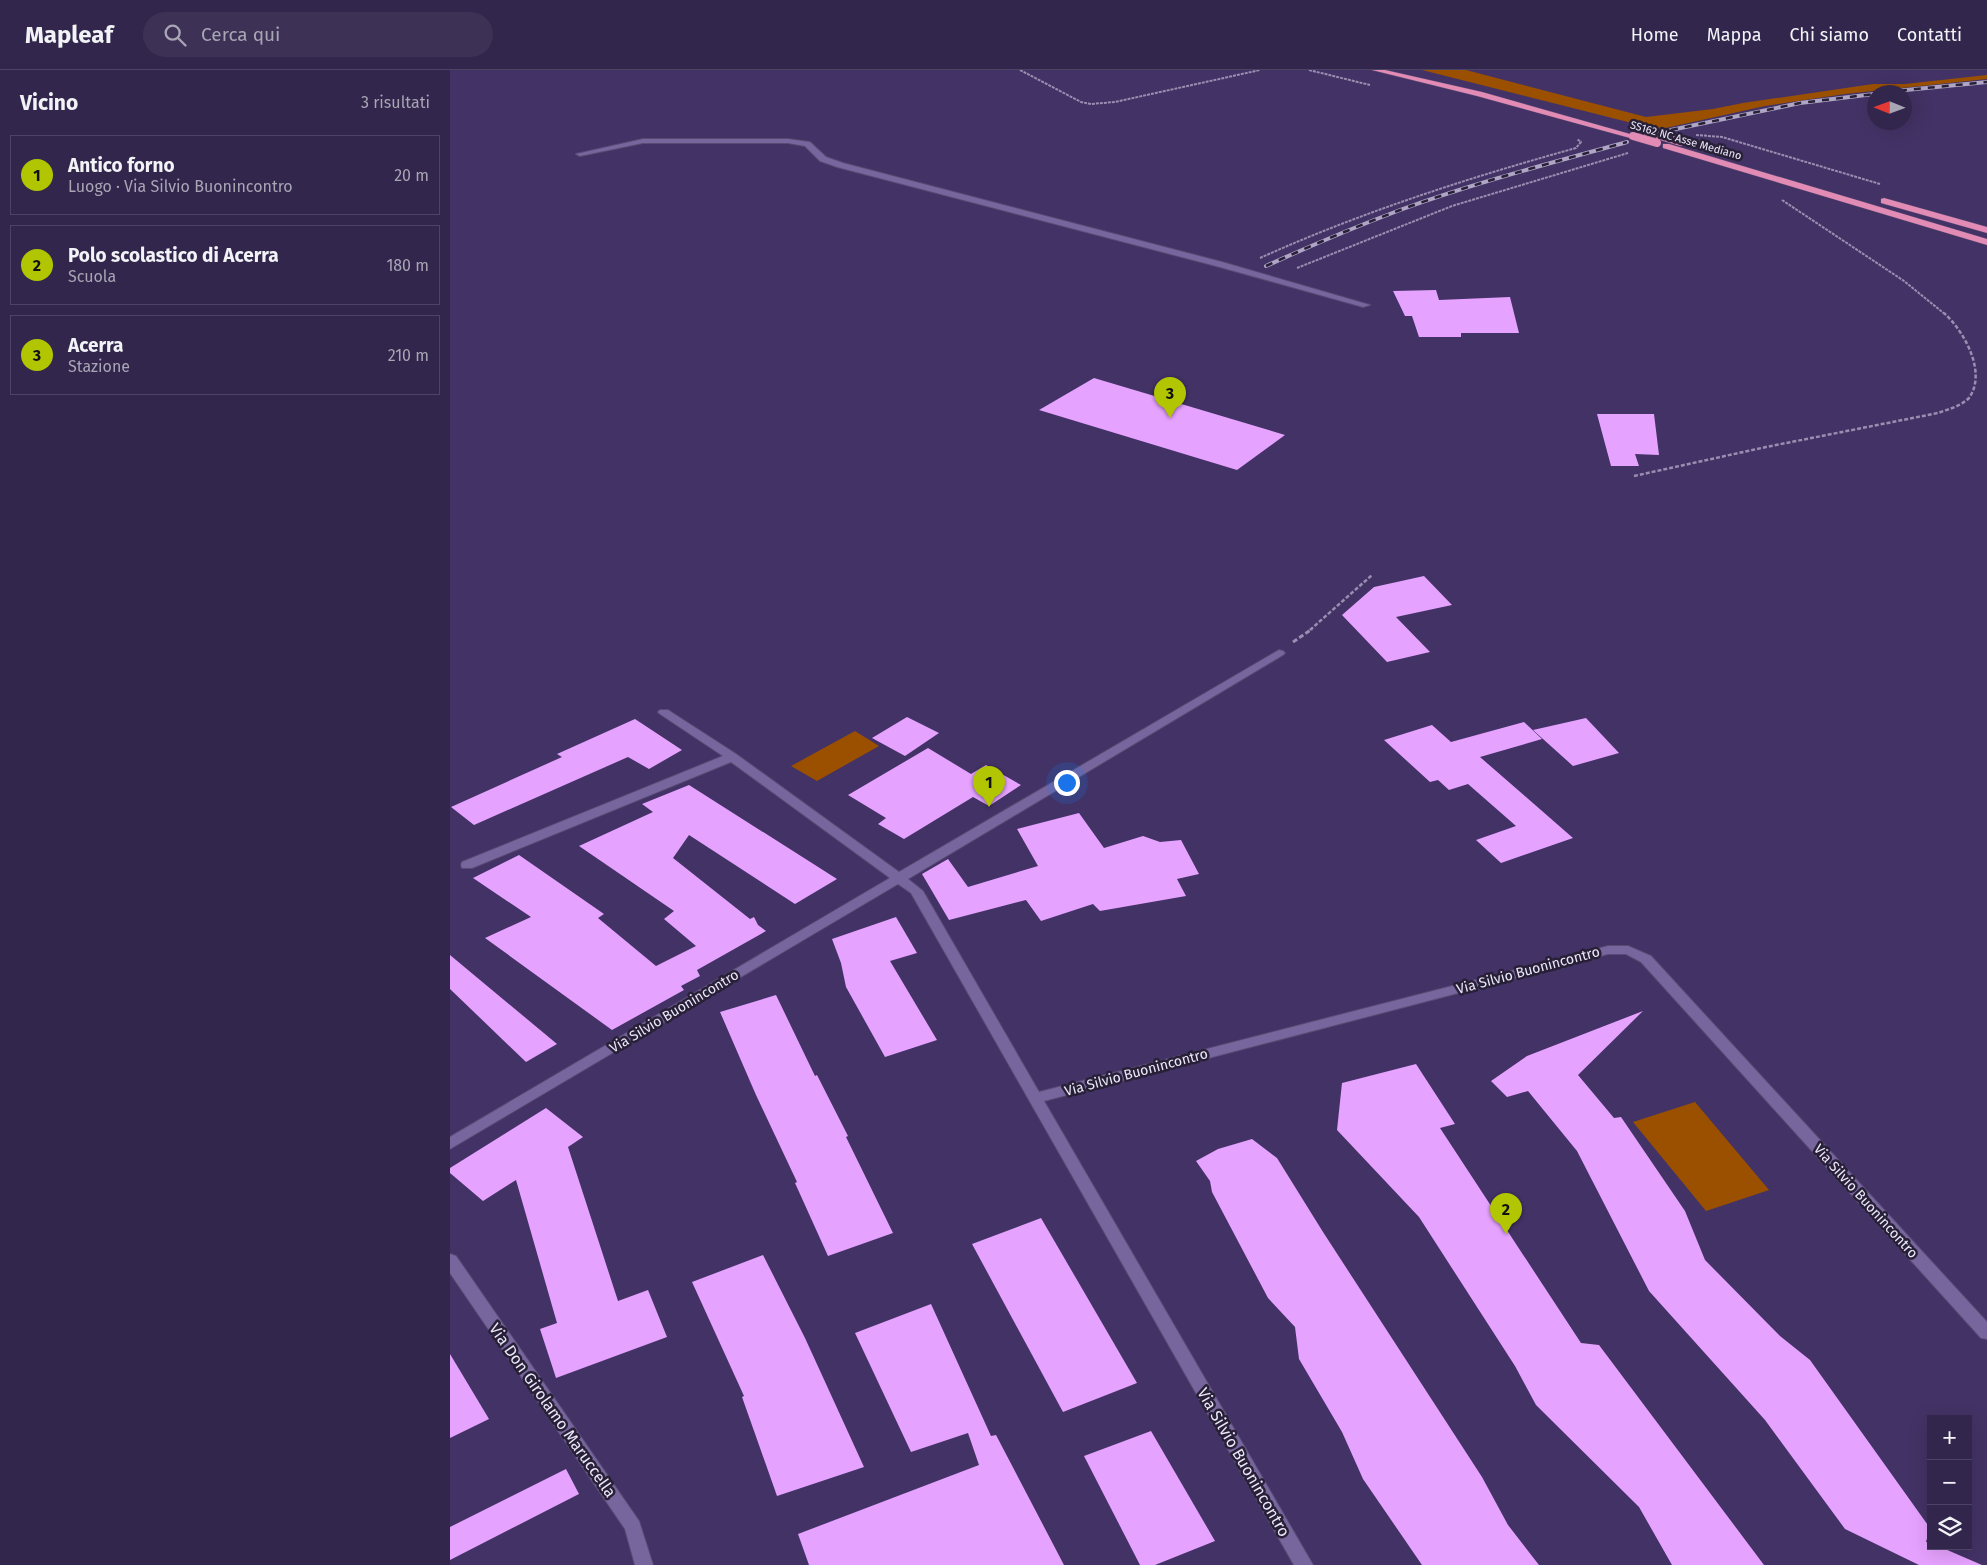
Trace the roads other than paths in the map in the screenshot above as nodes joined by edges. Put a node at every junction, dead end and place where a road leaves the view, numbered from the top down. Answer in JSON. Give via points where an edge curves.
{"nodes":[{"id":1,"x":1376,"y":70,"type":"edge"},
{"id":2,"x":1408,"y":70,"type":"edge"},
{"id":3,"x":580,"y":154,"type":"dead end"},
{"id":4,"x":1772,"y":168,"type":"dead end"},
{"id":5,"x":1873,"y":197,"type":"dead end"},
{"id":6,"x":1987,"y":230,"type":"edge"},
{"id":7,"x":1987,"y":242,"type":"edge"},
{"id":8,"x":1366,"y":305,"type":"dead end"},
{"id":9,"x":1279,"y":653,"type":"road end"},
{"id":10,"x":664,"y":712,"type":"dead end"},
{"id":11,"x":732,"y":757,"type":"junction"},
{"id":12,"x":467,"y":865,"type":"dead end"},
{"id":13,"x":898,"y":878,"type":"junction"},
{"id":14,"x":1035,"y":1098,"type":"junction"},
{"id":15,"x":450,"y":1144,"type":"edge"},
{"id":16,"x":450,"y":1260,"type":"edge"},
{"id":17,"x":1987,"y":1333,"type":"edge"},
{"id":18,"x":644,"y":1565,"type":"edge"},
{"id":19,"x":1304,"y":1565,"type":"edge"}],
"edges":[{"from":1,"to":7,"type":"highway","name":"SS162 NC Asse Mediano","bridge":true,"via":[[1633,136]]},
{"from":2,"to":4,"type":"highway","name":"SS162 NC Asse Mediano","bridge":true,"via":[[1523,98]]},
{"from":3,"to":8,"type":"street","via":[[643,141],[788,141],[807,144],[823,159],[840,165]]},
{"from":5,"to":6,"type":"highway"},
{"from":9,"to":13,"type":"street","name":"Via Silvio Buonincontro"},
{"from":10,"to":11,"type":"street","name":"Via Silvio Buonincontro"},
{"from":11,"to":12,"type":"street"},
{"from":11,"to":13,"type":"street","name":"Via Silvio Buonincontro"},
{"from":13,"to":14,"type":"street","name":"Via Silvio Buonincontro","via":[[916,891]]},
{"from":13,"to":15,"type":"street","name":"Via Silvio Buonincontro"},
{"from":14,"to":17,"type":"street","name":"Via Silvio Buonincontro","via":[[1608,950],[1628,950],[1646,960]]},
{"from":14,"to":19,"type":"street","name":"Via Silvio Buonincontro"},
{"from":16,"to":18,"type":"street","name":"Via Don Girolamo Maruccella","via":[[633,1526]]}]}
